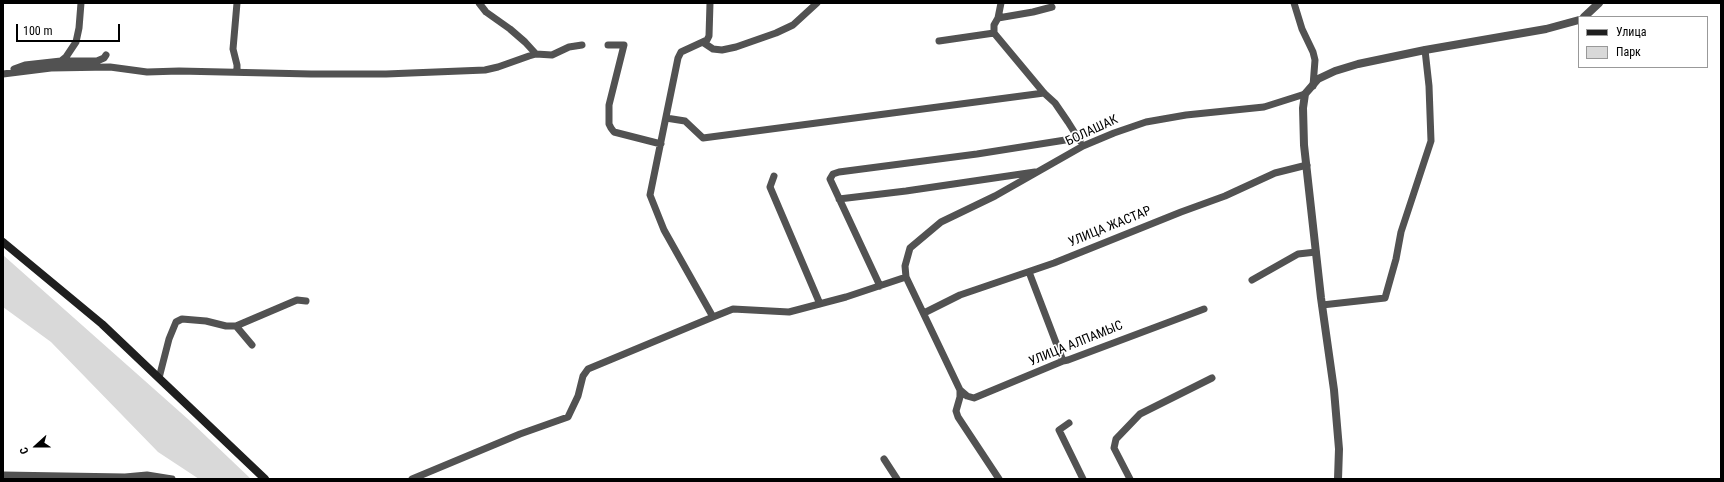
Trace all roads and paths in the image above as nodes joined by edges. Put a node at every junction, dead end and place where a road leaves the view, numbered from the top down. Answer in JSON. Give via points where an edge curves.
{"nodes":[{"id":1,"x":80,"y":3,"type":"edge"},
{"id":2,"x":237,"y":3,"type":"edge"},
{"id":3,"x":478,"y":3,"type":"edge"},
{"id":4,"x":710,"y":3,"type":"edge"},
{"id":5,"x":817,"y":3,"type":"edge"},
{"id":6,"x":1001,"y":3,"type":"edge"},
{"id":7,"x":1294,"y":3,"type":"edge"},
{"id":8,"x":1599,"y":3,"type":"edge"},
{"id":9,"x":1052,"y":7,"type":"dead end"},
{"id":10,"x":1585,"y":16,"type":"edge"},
{"id":11,"x":998,"y":18,"type":"junction"},
{"id":12,"x":1578,"y":20,"type":"edge"},
{"id":13,"x":994,"y":33,"type":"junction"},
{"id":14,"x":939,"y":41,"type":"dead end"},
{"id":15,"x":704,"y":42,"type":"junction"},
{"id":16,"x":582,"y":45,"type":"dead end"},
{"id":17,"x":608,"y":45,"type":"dead end"},
{"id":18,"x":1425,"y":50,"type":"junction"},
{"id":19,"x":536,"y":54,"type":"junction"},
{"id":20,"x":106,"y":55,"type":"dead end"},
{"id":21,"x":61,"y":61,"type":"junction"},
{"id":22,"x":237,"y":72,"type":"junction"},
{"id":23,"x":4,"y":74,"type":"edge"},
{"id":24,"x":1313,"y":86,"type":"junction"},
{"id":25,"x":1044,"y":93,"type":"junction"},
{"id":26,"x":1305,"y":94,"type":"junction"},
{"id":27,"x":666,"y":118,"type":"junction"},
{"id":28,"x":1078,"y":138,"type":"junction"},
{"id":29,"x":661,"y":144,"type":"junction"},
{"id":30,"x":1083,"y":146,"type":"junction"},
{"id":31,"x":1307,"y":165,"type":"junction"},
{"id":32,"x":1039,"y":172,"type":"junction"},
{"id":33,"x":774,"y":176,"type":"dead end"},
{"id":34,"x":839,"y":199,"type":"junction"},
{"id":35,"x":3,"y":242,"type":"edge"},
{"id":36,"x":1316,"y":252,"type":"junction"},
{"id":37,"x":1029,"y":272,"type":"junction"},
{"id":38,"x":906,"y":277,"type":"junction"},
{"id":39,"x":1252,"y":280,"type":"dead end"},
{"id":40,"x":880,"y":286,"type":"junction"},
{"id":41,"x":306,"y":301,"type":"dead end"},
{"id":42,"x":820,"y":304,"type":"junction"},
{"id":43,"x":1322,"y":305,"type":"junction"},
{"id":44,"x":1204,"y":309,"type":"dead end"},
{"id":45,"x":924,"y":313,"type":"junction"},
{"id":46,"x":713,"y":316,"type":"junction"},
{"id":47,"x":236,"y":326,"type":"junction"},
{"id":48,"x":252,"y":346,"type":"dead end"},
{"id":49,"x":1063,"y":361,"type":"junction"},
{"id":50,"x":159,"y":378,"type":"junction"},
{"id":51,"x":1212,"y":378,"type":"dead end"},
{"id":52,"x":960,"y":390,"type":"junction"},
{"id":53,"x":1070,"y":423,"type":"dead end"},
{"id":54,"x":884,"y":459,"type":"dead end"},
{"id":55,"x":3,"y":475,"type":"edge"},
{"id":56,"x":172,"y":479,"type":"edge"},
{"id":57,"x":265,"y":479,"type":"edge"},
{"id":58,"x":412,"y":479,"type":"edge"},
{"id":59,"x":897,"y":479,"type":"edge"},
{"id":60,"x":999,"y":479,"type":"edge"},
{"id":61,"x":1083,"y":479,"type":"edge"},
{"id":62,"x":1130,"y":479,"type":"edge"},
{"id":63,"x":1338,"y":479,"type":"edge"}],
"edges":[{"from":1,"to":21,"type":"street","via":[[76,42]]},
{"from":2,"to":22,"type":"street","via":[[233,49]]},
{"from":3,"to":19,"type":"street"},
{"from":4,"to":15,"type":"street","via":[[709,36]]},
{"from":5,"to":15,"type":"street","via":[[793,25],[736,47],[713,49]]},
{"from":6,"to":11,"type":"street"},
{"from":7,"to":24,"type":"street","via":[[1315,60]]},
{"from":8,"to":10,"type":"street"},
{"from":9,"to":11,"type":"street"},
{"from":11,"to":13,"type":"street","via":[[994,25]]},
{"from":12,"to":18,"type":"street","via":[[1546,29]]},
{"from":13,"to":14,"type":"street"},
{"from":13,"to":25,"type":"street"},
{"from":15,"to":27,"type":"street","via":[[681,52],[678,58]]},
{"from":16,"to":19,"type":"street","via":[[569,47],[552,56]]},
{"from":17,"to":29,"type":"street","via":[[624,45],[609,105],[611,128],[614,132]]},
{"from":18,"to":24,"type":"street","via":[[1335,71],[1318,80]]},
{"from":18,"to":43,"type":"street","via":[[1431,141],[1401,232],[1385,298]]},
{"from":19,"to":22,"type":"street","via":[[485,70],[386,74]]},
{"from":20,"to":21,"type":"street","via":[[97,61]]},
{"from":21,"to":23,"type":"street","via":[[25,65]]},
{"from":22,"to":23,"type":"street","via":[[148,72],[110,67],[51,68]]},
{"from":24,"to":26,"type":"street"},
{"from":25,"to":27,"type":"street","via":[[702,138],[685,121]]},
{"from":25,"to":28,"type":"street","via":[[1055,103]]},
{"from":26,"to":30,"type":"street","name":"БОЛАШАК","via":[[1264,107],[1146,122]]},
{"from":26,"to":31,"type":"street","via":[[1303,126]]},
{"from":27,"to":29,"type":"street"},
{"from":28,"to":30,"type":"street"},
{"from":28,"to":34,"type":"street","via":[[839,172],[833,174],[830,179]]},
{"from":29,"to":46,"type":"street","via":[[651,200],[664,230]]},
{"from":30,"to":32,"type":"street","name":"БОЛАШАК"},
{"from":31,"to":36,"type":"street"},
{"from":31,"to":37,"type":"street","name":"УЛИЦА ЖАСТАР","via":[[1275,173],[1225,196]]},
{"from":32,"to":34,"type":"street"},
{"from":32,"to":38,"type":"street","name":"БОЛАШАК","via":[[941,222],[910,248]]},
{"from":33,"to":42,"type":"street","via":[[770,187]]},
{"from":34,"to":40,"type":"street"},
{"from":35,"to":50,"type":"main road","via":[[102,324]]},
{"from":36,"to":39,"type":"street","via":[[1298,254]]},
{"from":36,"to":43,"type":"street"},
{"from":37,"to":45,"type":"street","name":"УЛИЦА ЖАСТАР","via":[[960,295]]},
{"from":37,"to":49,"type":"street"},
{"from":38,"to":40,"type":"street"},
{"from":38,"to":45,"type":"street"},
{"from":40,"to":42,"type":"street"},
{"from":41,"to":47,"type":"street","via":[[297,300]]},
{"from":42,"to":46,"type":"street","via":[[789,312],[733,309]]},
{"from":43,"to":63,"type":"street","via":[[1340,450]]},
{"from":44,"to":49,"type":"street","name":"УЛИЦА АЛПАМЫС"},
{"from":45,"to":52,"type":"street"},
{"from":46,"to":58,"type":"street","via":[[588,369],[568,417]]},
{"from":47,"to":48,"type":"street"},
{"from":47,"to":50,"type":"street","via":[[191,318],[176,322]]},
{"from":49,"to":52,"type":"street","name":"УЛИЦА АЛПАМЫС","via":[[974,398]]},
{"from":50,"to":57,"type":"main road"},
{"from":51,"to":62,"type":"street","via":[[1140,414],[1116,439],[1114,448]]},
{"from":52,"to":60,"type":"street","via":[[956,411],[958,417]]},
{"from":53,"to":61,"type":"street","via":[[1059,430]]},
{"from":54,"to":59,"type":"street"},
{"from":55,"to":56,"type":"street","via":[[147,475]]}]}
